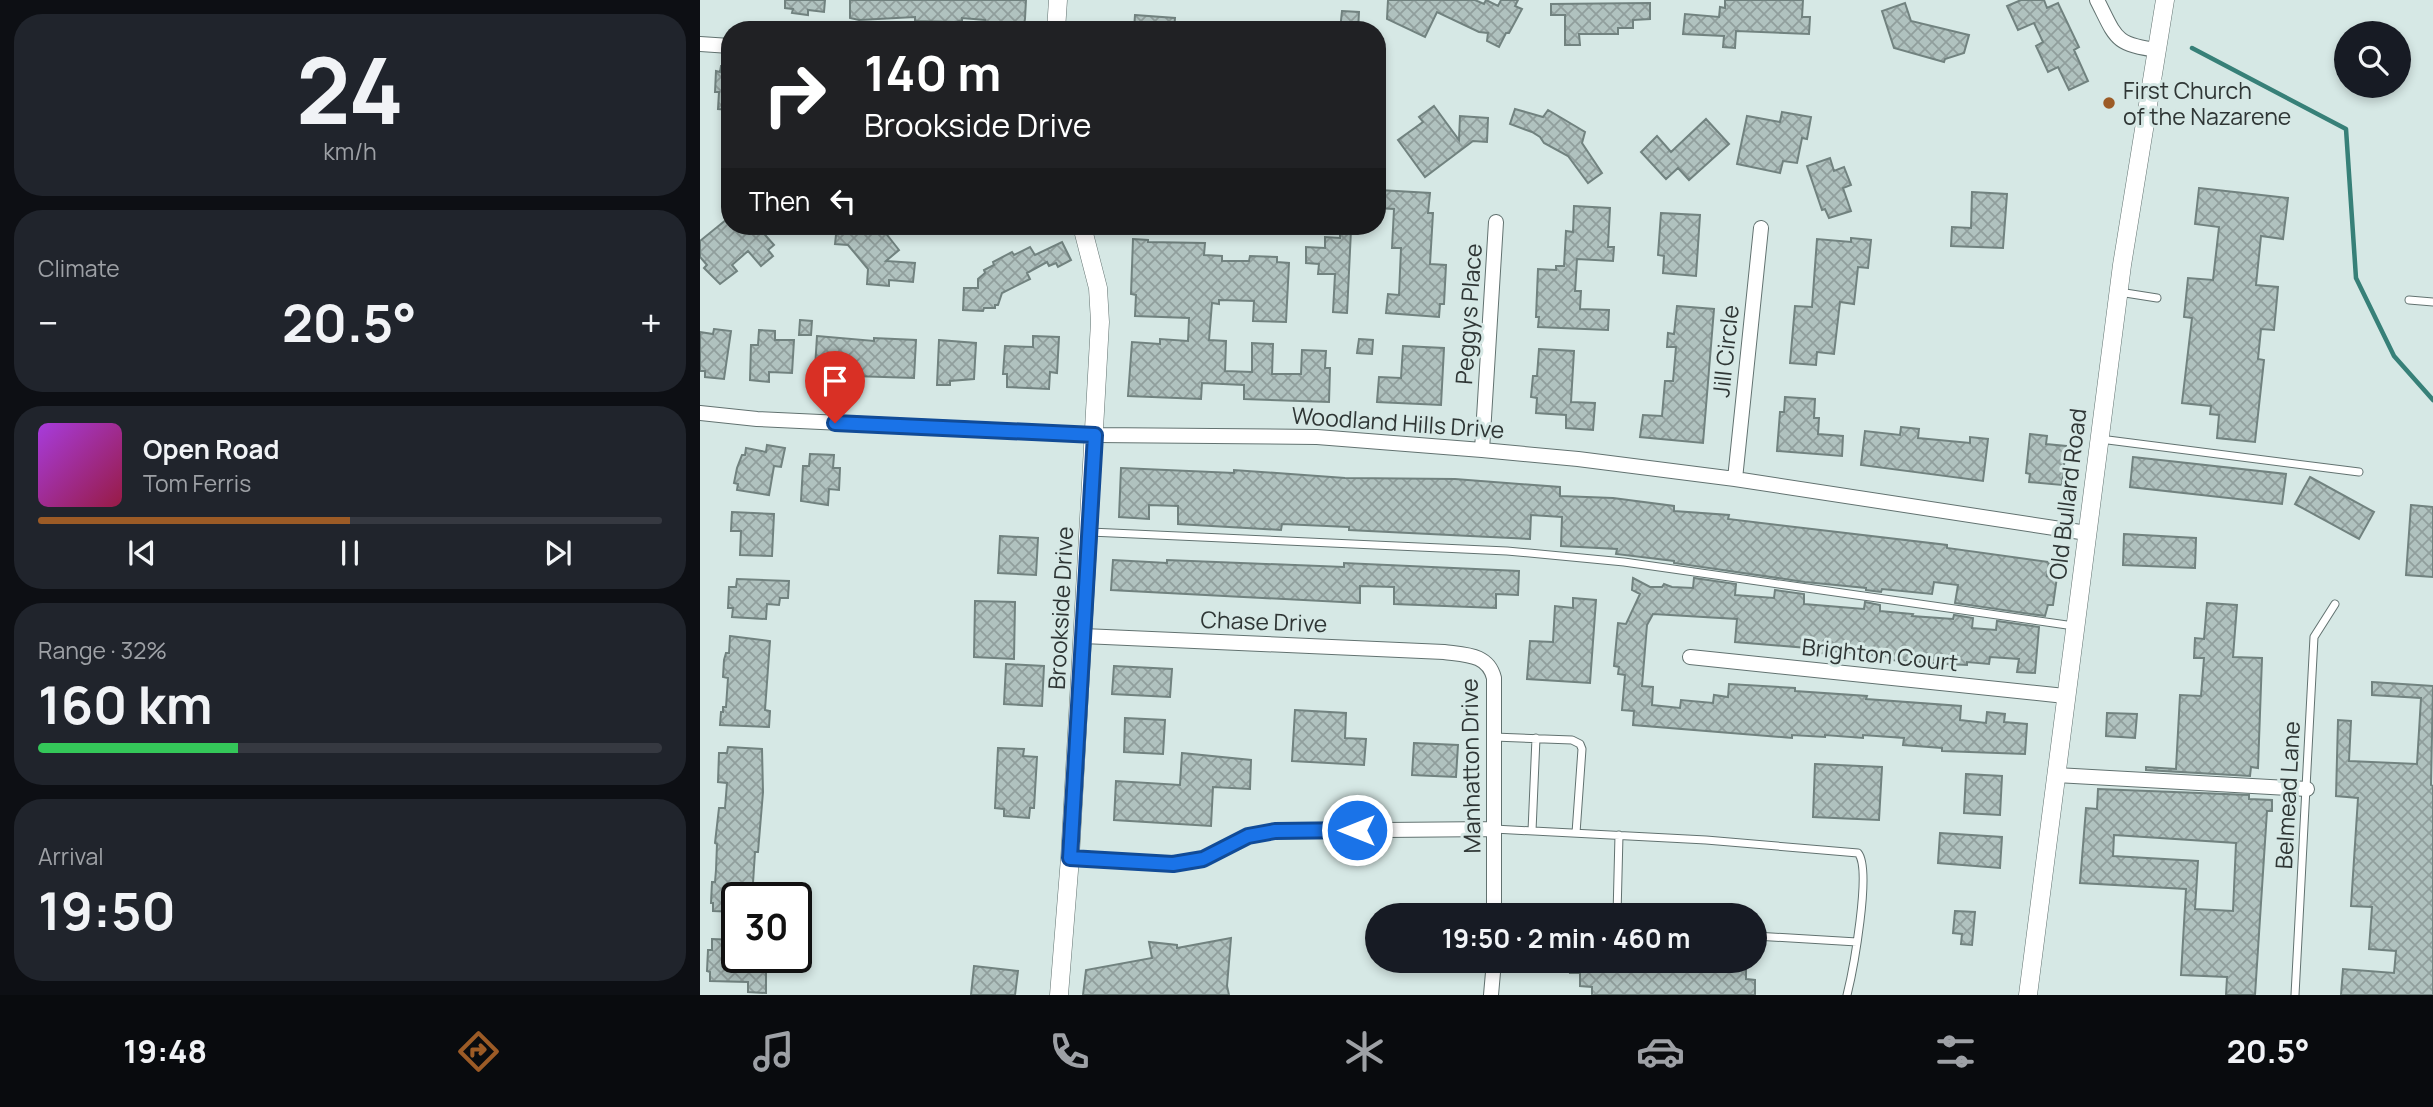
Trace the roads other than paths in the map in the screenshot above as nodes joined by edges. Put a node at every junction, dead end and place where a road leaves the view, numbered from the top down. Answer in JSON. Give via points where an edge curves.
{"nodes":[{"id":1,"x":1058,"y":0,"type":"edge"},
{"id":2,"x":2098,"y":0,"type":"edge"},
{"id":3,"x":2165,"y":0,"type":"edge"},
{"id":4,"x":1057,"y":21,"type":"edge"},
{"id":5,"x":700,"y":44,"type":"edge"},
{"id":6,"x":721,"y":45,"type":"edge"},
{"id":7,"x":2158,"y":50,"type":"junction"},
{"id":8,"x":1496,"y":222,"type":"dead end"},
{"id":9,"x":1760,"y":228,"type":"dead end"},
{"id":10,"x":1084,"y":235,"type":"edge"},
{"id":11,"x":2118,"y":292,"type":"junction"},
{"id":12,"x":2157,"y":298,"type":"dead end"},
{"id":13,"x":2409,"y":300,"type":"dead end"},
{"id":14,"x":2433,"y":302,"type":"edge"},
{"id":15,"x":700,"y":413,"type":"edge"},
{"id":16,"x":1095,"y":435,"type":"junction"},
{"id":17,"x":2099,"y":439,"type":"junction"},
{"id":18,"x":1482,"y":450,"type":"junction"},
{"id":19,"x":2359,"y":472,"type":"dead end"},
{"id":20,"x":1735,"y":480,"type":"junction"},
{"id":21,"x":1089,"y":532,"type":"junction"},
{"id":22,"x":2087,"y":533,"type":"junction"},
{"id":23,"x":2336,"y":604,"type":"dead end"},
{"id":24,"x":2075,"y":626,"type":"junction"},
{"id":25,"x":1083,"y":636,"type":"junction"},
{"id":26,"x":1444,"y":652,"type":"joint"},
{"id":27,"x":1690,"y":657,"type":"dead end"},
{"id":28,"x":2066,"y":696,"type":"junction"},
{"id":29,"x":1494,"y":737,"type":"junction"},
{"id":30,"x":1536,"y":738,"type":"junction"},
{"id":31,"x":2056,"y":775,"type":"junction"},
{"id":32,"x":2307,"y":789,"type":"junction"},
{"id":33,"x":1494,"y":829,"type":"junction"},
{"id":34,"x":1532,"y":831,"type":"junction"},
{"id":35,"x":1576,"y":833,"type":"junction"},
{"id":36,"x":1619,"y":835,"type":"junction"},
{"id":37,"x":1070,"y":858,"type":"junction"},
{"id":38,"x":1494,"y":903,"type":"edge"},
{"id":39,"x":1617,"y":903,"type":"edge"},
{"id":40,"x":1767,"y":937,"type":"edge"},
{"id":41,"x":1857,"y":942,"type":"junction"},
{"id":42,"x":1493,"y":973,"type":"edge"},
{"id":43,"x":1059,"y":995,"type":"edge"},
{"id":44,"x":1491,"y":995,"type":"edge"},
{"id":45,"x":1847,"y":995,"type":"edge"},
{"id":46,"x":2028,"y":995,"type":"edge"},
{"id":47,"x":2295,"y":995,"type":"edge"}],
"edges":[{"from":1,"to":4,"type":"street"},
{"from":2,"to":7,"type":"street","via":[[2116,38],[2133,47]]},
{"from":3,"to":7,"type":"street","name":"Old Bullard Road"},
{"from":5,"to":6,"type":"street"},
{"from":7,"to":11,"type":"street","name":"Old Bullard Road"},
{"from":8,"to":18,"type":"street","name":"Peggys Place"},
{"from":9,"to":20,"type":"street","name":"Jill Circle"},
{"from":10,"to":16,"type":"street","name":"Brookside Drive","via":[[1098,288],[1100,323]]},
{"from":11,"to":12,"type":"lane"},
{"from":11,"to":17,"type":"street","name":"Old Bullard Road"},
{"from":13,"to":14,"type":"lane"},
{"from":15,"to":16,"type":"street","name":"Woodland Hills Drive"},
{"from":16,"to":18,"type":"street","name":"Woodland Hills Drive","via":[[1317,438]]},
{"from":16,"to":21,"type":"street","name":"Brookside Drive"},
{"from":17,"to":19,"type":"lane"},
{"from":17,"to":22,"type":"street","name":"Old Bullard Road"},
{"from":18,"to":20,"type":"street","name":"Woodland Hills Drive"},
{"from":20,"to":22,"type":"street","name":"Woodland Hills Drive"},
{"from":21,"to":24,"type":"lane","via":[[1507,551],[1624,562]]},
{"from":21,"to":25,"type":"street","name":"Brookside Drive"},
{"from":22,"to":24,"type":"street","name":"Old Bullard Road"},
{"from":23,"to":32,"type":"lane","name":"Belmead Lane","via":[[2314,638]]},
{"from":24,"to":28,"type":"street","name":"Old Bullard Road"},
{"from":25,"to":26,"type":"street","name":"Chase Drive"},
{"from":25,"to":37,"type":"street","name":"Brookside Drive"},
{"from":26,"to":29,"type":"street","name":"Manhatton Drive","via":[[1474,656],[1491,668]]},
{"from":27,"to":28,"type":"street","name":"Brighton Court"},
{"from":28,"to":31,"type":"street","name":"Old Bullard Road"},
{"from":29,"to":30,"type":"lane"},
{"from":29,"to":33,"type":"street","name":"Manhatton Drive"},
{"from":30,"to":34,"type":"lane"},
{"from":30,"to":35,"type":"lane","via":[[1580,744]]},
{"from":31,"to":32,"type":"street"},
{"from":31,"to":46,"type":"street","name":"Old Bullard Road"},
{"from":32,"to":47,"type":"lane","name":"Belmead Lane"},
{"from":33,"to":34,"type":"lane"},
{"from":33,"to":37,"type":"street","via":[[1275,831],[1248,836],[1203,859],[1173,864]]},
{"from":33,"to":38,"type":"street","name":"Manhatton Drive"},
{"from":34,"to":35,"type":"lane"},
{"from":35,"to":36,"type":"lane"},
{"from":36,"to":39,"type":"lane"},
{"from":36,"to":41,"type":"lane","via":[[1858,853],[1864,863]]},
{"from":37,"to":43,"type":"street","name":"Brookside Drive"},
{"from":40,"to":41,"type":"lane"},
{"from":41,"to":45,"type":"lane"},
{"from":42,"to":44,"type":"street"}]}
